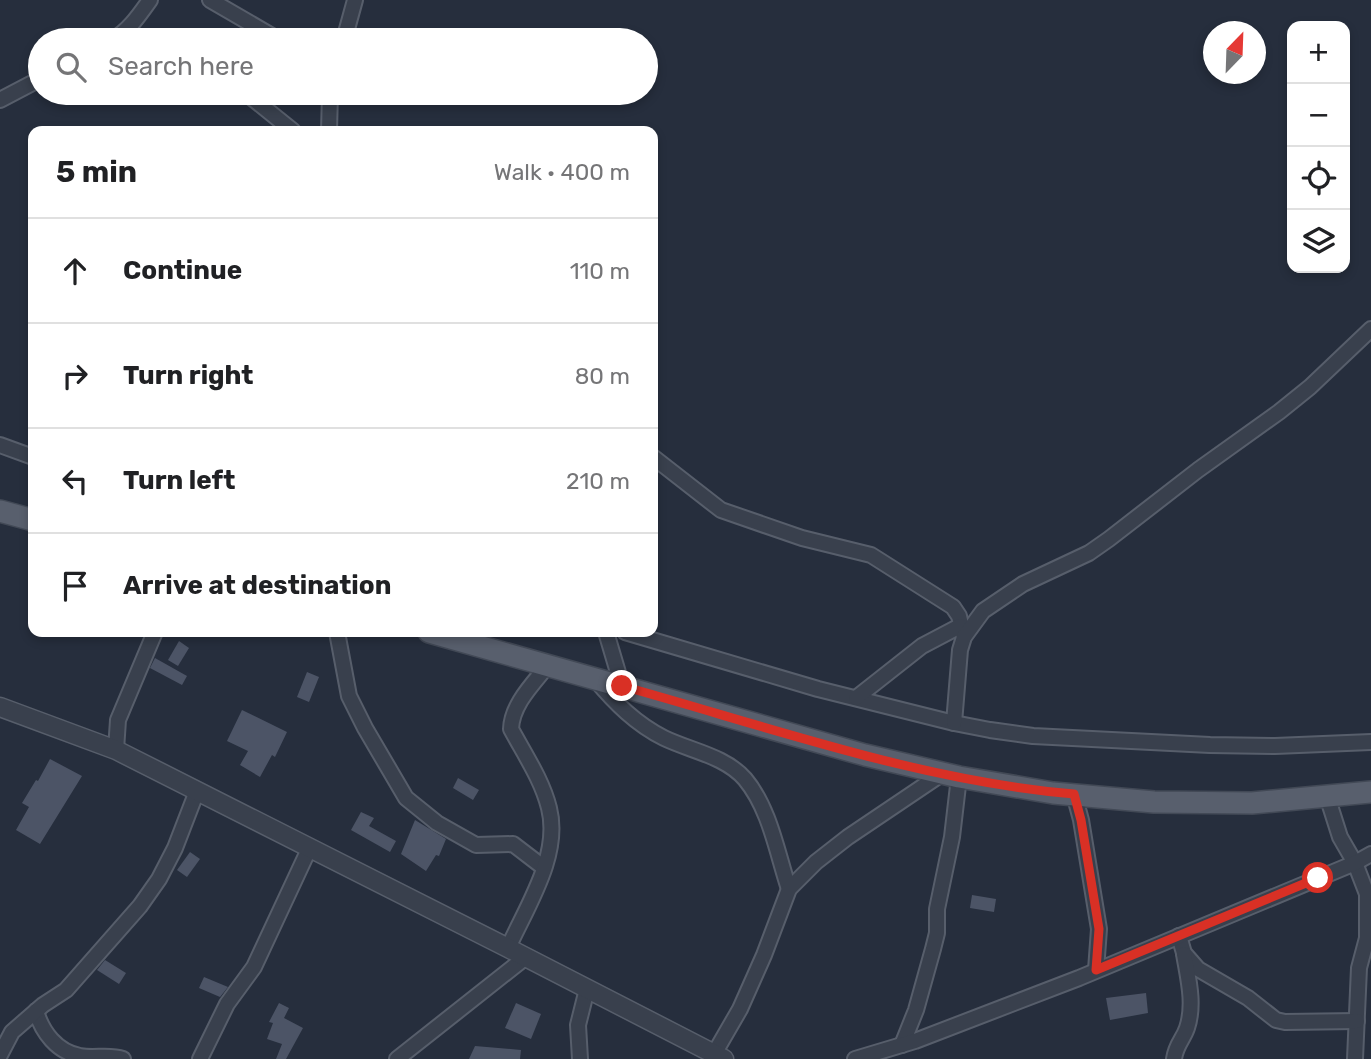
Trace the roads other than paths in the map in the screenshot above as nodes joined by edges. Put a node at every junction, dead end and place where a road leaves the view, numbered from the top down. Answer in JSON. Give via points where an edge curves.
{"nodes":[{"id":1,"x":150,"y":0,"type":"edge"},
{"id":2,"x":210,"y":0,"type":"edge"},
{"id":3,"x":355,"y":0,"type":"edge"},
{"id":4,"x":128,"y":28,"type":"edge"},
{"id":5,"x":258,"y":28,"type":"edge"},
{"id":6,"x":347,"y":28,"type":"edge"},
{"id":7,"x":28,"y":85,"type":"edge"},
{"id":8,"x":0,"y":100,"type":"edge"},
{"id":9,"x":261,"y":105,"type":"edge"},
{"id":10,"x":330,"y":105,"type":"edge"},
{"id":11,"x":287,"y":126,"type":"edge"},
{"id":12,"x":329,"y":126,"type":"edge"},
{"id":13,"x":1371,"y":329,"type":"edge"},
{"id":14,"x":0,"y":445,"type":"edge"},
{"id":15,"x":28,"y":455,"type":"edge"},
{"id":16,"x":658,"y":461,"type":"edge"},
{"id":17,"x":0,"y":511,"type":"edge"},
{"id":18,"x":28,"y":519,"type":"edge"},
{"id":19,"x":962,"y":631,"type":"junction"},
{"id":20,"x":153,"y":637,"type":"edge"},
{"id":21,"x":338,"y":637,"type":"edge"},
{"id":22,"x":447,"y":637,"type":"edge"},
{"id":23,"x":607,"y":637,"type":"edge"},
{"id":24,"x":642,"y":637,"type":"edge"},
{"id":25,"x":548,"y":665,"type":"junction"},
{"id":26,"x":594,"y":678,"type":"junction"},
{"id":27,"x":622,"y":686,"type":"junction"},
{"id":28,"x":856,"y":698,"type":"junction"},
{"id":29,"x":0,"y":707,"type":"edge"},
{"id":30,"x":954,"y":723,"type":"junction"},
{"id":31,"x":1371,"y":742,"type":"edge"},
{"id":32,"x":116,"y":751,"type":"junction"},
{"id":33,"x":951,"y":775,"type":"junction"},
{"id":34,"x":197,"y":792,"type":"junction"},
{"id":35,"x":1371,"y":792,"type":"edge"},
{"id":36,"x":1074,"y":794,"type":"junction"},
{"id":37,"x":1328,"y":796,"type":"junction"},
{"id":38,"x":310,"y":847,"type":"junction"},
{"id":39,"x":1371,"y":854,"type":"edge"},
{"id":40,"x":1355,"y":863,"type":"junction"},
{"id":41,"x":543,"y":867,"type":"junction"},
{"id":42,"x":789,"y":889,"type":"junction"},
{"id":43,"x":1179,"y":936,"type":"junction"},
{"id":44,"x":508,"y":948,"type":"junction"},
{"id":45,"x":1184,"y":953,"type":"junction"},
{"id":46,"x":526,"y":957,"type":"junction"},
{"id":47,"x":1096,"y":970,"type":"junction"},
{"id":48,"x":587,"y":989,"type":"junction"},
{"id":49,"x":36,"y":1011,"type":"junction"},
{"id":50,"x":1357,"y":1021,"type":"junction"},
{"id":51,"x":902,"y":1045,"type":"junction"},
{"id":52,"x":0,"y":1055,"type":"edge"},
{"id":53,"x":711,"y":1056,"type":"edge"},
{"id":54,"x":396,"y":1058,"type":"edge"},
{"id":55,"x":123,"y":1059,"type":"edge"},
{"id":56,"x":200,"y":1059,"type":"edge"},
{"id":57,"x":580,"y":1059,"type":"edge"},
{"id":58,"x":855,"y":1059,"type":"edge"},
{"id":59,"x":1174,"y":1059,"type":"edge"},
{"id":60,"x":1355,"y":1059,"type":"edge"}],
"edges":[{"from":1,"to":4,"type":"street"},
{"from":2,"to":5,"type":"street"},
{"from":3,"to":6,"type":"street"},
{"from":7,"to":8,"type":"street"},
{"from":9,"to":11,"type":"street"},
{"from":10,"to":12,"type":"street"},
{"from":13,"to":19,"type":"street","via":[[1279,412],[1089,553],[1002,596]]},
{"from":14,"to":15,"type":"street"},
{"from":16,"to":19,"type":"street","via":[[721,510],[886,562],[953,607]]},
{"from":17,"to":18,"type":"main road"},
{"from":19,"to":28,"type":"street","via":[[922,646]]},
{"from":19,"to":30,"type":"street"},
{"from":20,"to":32,"type":"street","via":[[118,720]]},
{"from":21,"to":41,"type":"street","via":[[349,696],[406,798],[470,842],[513,844]]},
{"from":22,"to":25,"type":"main road"},
{"from":23,"to":27,"type":"street"},
{"from":24,"to":28,"type":"street"},
{"from":25,"to":26,"type":"main road"},
{"from":25,"to":41,"type":"street","via":[[517,707],[511,729],[548,806],[552,834]]},
{"from":26,"to":27,"type":"main road"},
{"from":26,"to":42,"type":"street","via":[[622,710],[644,726],[714,757],[744,778],[763,808]]},
{"from":27,"to":33,"type":"main road"},
{"from":28,"to":30,"type":"street"},
{"from":29,"to":32,"type":"street"},
{"from":30,"to":31,"type":"street","via":[[1033,736],[1210,745]]},
{"from":32,"to":34,"type":"street"},
{"from":33,"to":36,"type":"main road"},
{"from":33,"to":42,"type":"street","via":[[848,837]]},
{"from":33,"to":51,"type":"street","via":[[952,837],[935,941]]},
{"from":34,"to":38,"type":"street"},
{"from":34,"to":49,"type":"street","via":[[159,880],[140,906],[66,990]]},
{"from":35,"to":37,"type":"main road"},
{"from":36,"to":37,"type":"main road","via":[[1154,802],[1252,803]]},
{"from":36,"to":47,"type":"street","via":[[1098,919]]},
{"from":37,"to":40,"type":"street","via":[[1340,837]]},
{"from":38,"to":44,"type":"street"},
{"from":38,"to":56,"type":"street","via":[[254,967],[226,1003]]},
{"from":39,"to":40,"type":"street"},
{"from":40,"to":43,"type":"street"},
{"from":40,"to":50,"type":"street","via":[[1367,894],[1368,916],[1359,968]]},
{"from":41,"to":44,"type":"street"},
{"from":42,"to":53,"type":"street","via":[[745,998]]},
{"from":43,"to":45,"type":"street"},
{"from":43,"to":47,"type":"street"},
{"from":44,"to":46,"type":"street"},
{"from":45,"to":50,"type":"street","via":[[1198,969],[1276,1020]]},
{"from":45,"to":59,"type":"street","via":[[1191,993],[1186,1030],[1176,1045]]},
{"from":46,"to":48,"type":"street"},
{"from":46,"to":54,"type":"street"},
{"from":47,"to":51,"type":"street"},
{"from":48,"to":53,"type":"street"},
{"from":48,"to":57,"type":"street","via":[[578,1025]]},
{"from":49,"to":52,"type":"street","via":[[12,1032]]},
{"from":49,"to":55,"type":"street","via":[[46,1036],[61,1048],[80,1056]]},
{"from":50,"to":60,"type":"street"},
{"from":51,"to":58,"type":"street"}]}
